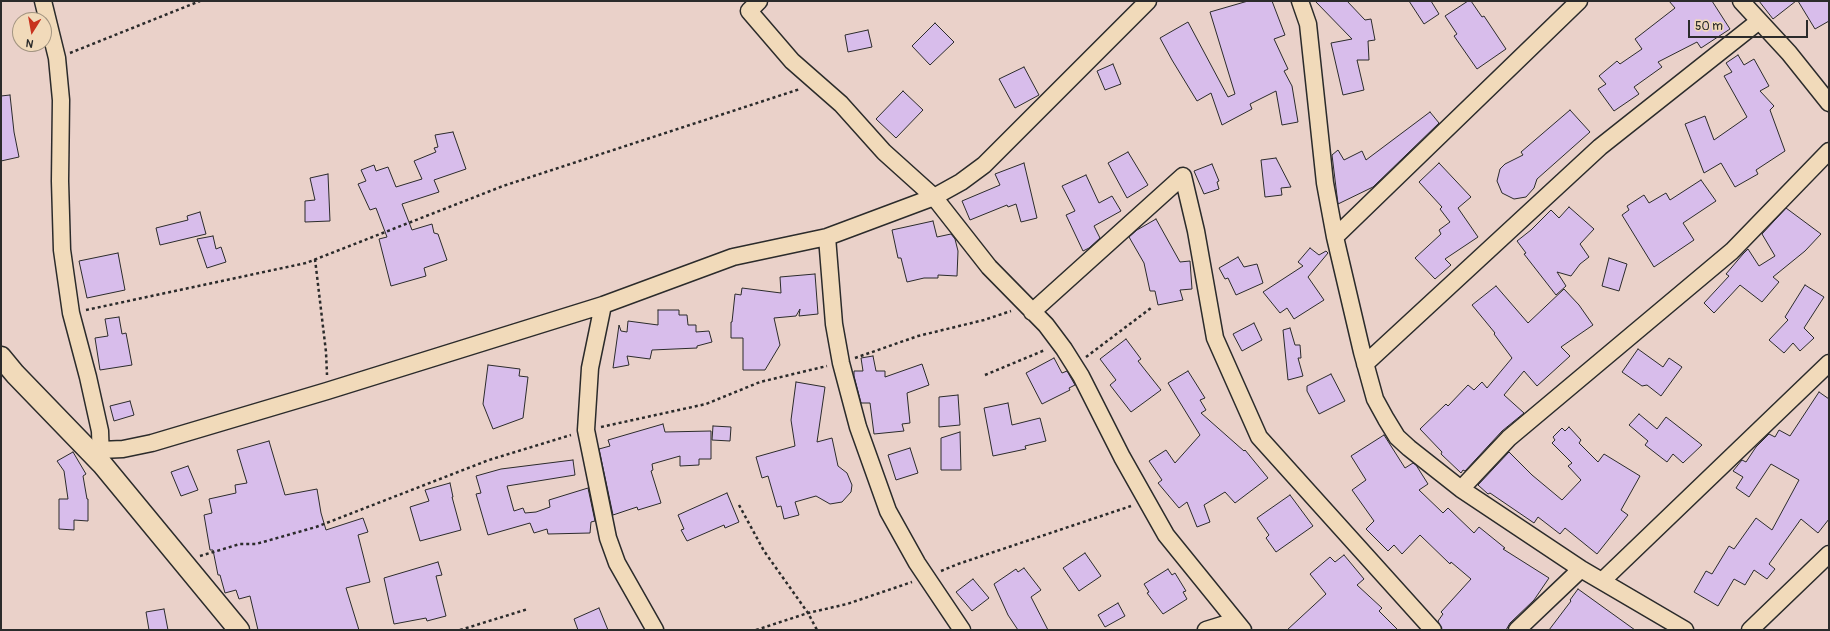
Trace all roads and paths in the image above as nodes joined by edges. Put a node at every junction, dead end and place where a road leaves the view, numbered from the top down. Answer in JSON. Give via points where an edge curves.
{"nodes":[{"id":1,"x":43,"y":1,"type":"edge"},
{"id":2,"x":200,"y":1,"type":"edge"},
{"id":3,"x":1300,"y":1,"type":"edge"},
{"id":4,"x":1579,"y":1,"type":"edge"},
{"id":5,"x":1741,"y":1,"type":"edge"},
{"id":6,"x":1147,"y":2,"type":"edge"},
{"id":7,"x":749,"y":4,"type":"edge"},
{"id":8,"x":1760,"y":21,"type":"junction"},
{"id":9,"x":57,"y":58,"type":"junction"},
{"id":10,"x":818,"y":84,"type":"junction"},
{"id":11,"x":1829,"y":103,"type":"edge"},
{"id":12,"x":1829,"y":151,"type":"edge"},
{"id":13,"x":934,"y":197,"type":"junction"},
{"id":14,"x":827,"y":237,"type":"junction"},
{"id":15,"x":1334,"y":237,"type":"junction"},
{"id":16,"x":316,"y":259,"type":"junction"},
{"id":17,"x":603,"y":305,"type":"junction"},
{"id":18,"x":1151,"y":308,"type":"dead end"},
{"id":19,"x":1032,"y":312,"type":"junction"},
{"id":20,"x":71,"y":313,"type":"junction"},
{"id":21,"x":1060,"y":344,"type":"junction"},
{"id":22,"x":1,"y":357,"type":"edge"},
{"id":23,"x":1829,"y":363,"type":"edge"},
{"id":24,"x":1366,"y":364,"type":"junction"},
{"id":25,"x":1075,"y":366,"type":"junction"},
{"id":26,"x":985,"y":375,"type":"dead end"},
{"id":27,"x":328,"y":391,"type":"junction"},
{"id":28,"x":101,"y":457,"type":"junction"},
{"id":29,"x":1461,"y":490,"type":"junction"},
{"id":30,"x":1147,"y":501,"type":"junction"},
{"id":31,"x":739,"y":505,"type":"dead end"},
{"id":32,"x":1829,"y":554,"type":"edge"},
{"id":33,"x":1581,"y":569,"type":"junction"},
{"id":34,"x":926,"y":577,"type":"junction"},
{"id":35,"x":1602,"y":581,"type":"junction"},
{"id":36,"x":528,"y":608,"type":"dead end"},
{"id":37,"x":808,"y":613,"type":"junction"},
{"id":38,"x":1239,"y":625,"type":"edge"},
{"id":39,"x":239,"y":630,"type":"edge"},
{"id":40,"x":460,"y":630,"type":"edge"},
{"id":41,"x":655,"y":630,"type":"edge"},
{"id":42,"x":756,"y":630,"type":"edge"},
{"id":43,"x":817,"y":630,"type":"edge"},
{"id":44,"x":962,"y":630,"type":"edge"},
{"id":45,"x":1206,"y":630,"type":"edge"},
{"id":46,"x":1433,"y":630,"type":"edge"},
{"id":47,"x":1517,"y":630,"type":"edge"},
{"id":48,"x":1685,"y":630,"type":"edge"},
{"id":49,"x":1750,"y":630,"type":"edge"}],
"edges":[{"from":1,"to":9,"type":"street"},
{"from":2,"to":9,"type":"path"},
{"from":3,"to":15,"type":"street","via":[[1308,24],[1325,183]]},
{"from":4,"to":15,"type":"street"},
{"from":5,"to":8,"type":"street"},
{"from":6,"to":13,"type":"street","via":[[984,165]]},
{"from":7,"to":10,"type":"street","via":[[792,61]]},
{"from":8,"to":11,"type":"street","via":[[1789,52]]},
{"from":8,"to":24,"type":"street","via":[[1600,147]]},
{"from":9,"to":20,"type":"street","via":[[61,100],[62,250]]},
{"from":10,"to":13,"type":"street","via":[[841,104],[884,152]]},
{"from":10,"to":16,"type":"path","via":[[503,186]]},
{"from":12,"to":29,"type":"street","via":[[1732,252],[1510,438]]},
{"from":13,"to":14,"type":"street"},
{"from":13,"to":19,"type":"street","via":[[989,267]]},
{"from":14,"to":17,"type":"street","via":[[733,257]]},
{"from":14,"to":34,"type":"street","via":[[837,340],[858,427],[888,511]]},
{"from":15,"to":24,"type":"street"},
{"from":16,"to":20,"type":"path"},
{"from":16,"to":27,"type":"path"},
{"from":17,"to":27,"type":"street"},
{"from":17,"to":41,"type":"street","via":[[590,368],[586,430],[608,538],[618,563]]},
{"from":18,"to":25,"type":"path"},
{"from":19,"to":21,"type":"street"},
{"from":19,"to":46,"type":"street","via":[[1183,176],[1196,231],[1214,338],[1258,437]]},
{"from":20,"to":28,"type":"street","via":[[100,431]]},
{"from":21,"to":25,"type":"street"},
{"from":21,"to":26,"type":"path"},
{"from":22,"to":28,"type":"main road","via":[[15,374]]},
{"from":23,"to":35,"type":"street"},
{"from":24,"to":29,"type":"street","via":[[1376,399],[1397,437]]},
{"from":25,"to":30,"type":"street"},
{"from":27,"to":28,"type":"street"},
{"from":28,"to":39,"type":"main road"},
{"from":29,"to":33,"type":"street"},
{"from":30,"to":34,"type":"path"},
{"from":30,"to":38,"type":"street","via":[[1166,535]]},
{"from":31,"to":37,"type":"path","via":[[764,551]]},
{"from":32,"to":49,"type":"street"},
{"from":33,"to":35,"type":"street"},
{"from":33,"to":47,"type":"street"},
{"from":34,"to":37,"type":"path","via":[[848,604]]},
{"from":34,"to":44,"type":"street"},
{"from":35,"to":48,"type":"street"},
{"from":36,"to":40,"type":"path"},
{"from":37,"to":42,"type":"path"},
{"from":37,"to":43,"type":"path"},
{"from":38,"to":45,"type":"street"}]}
